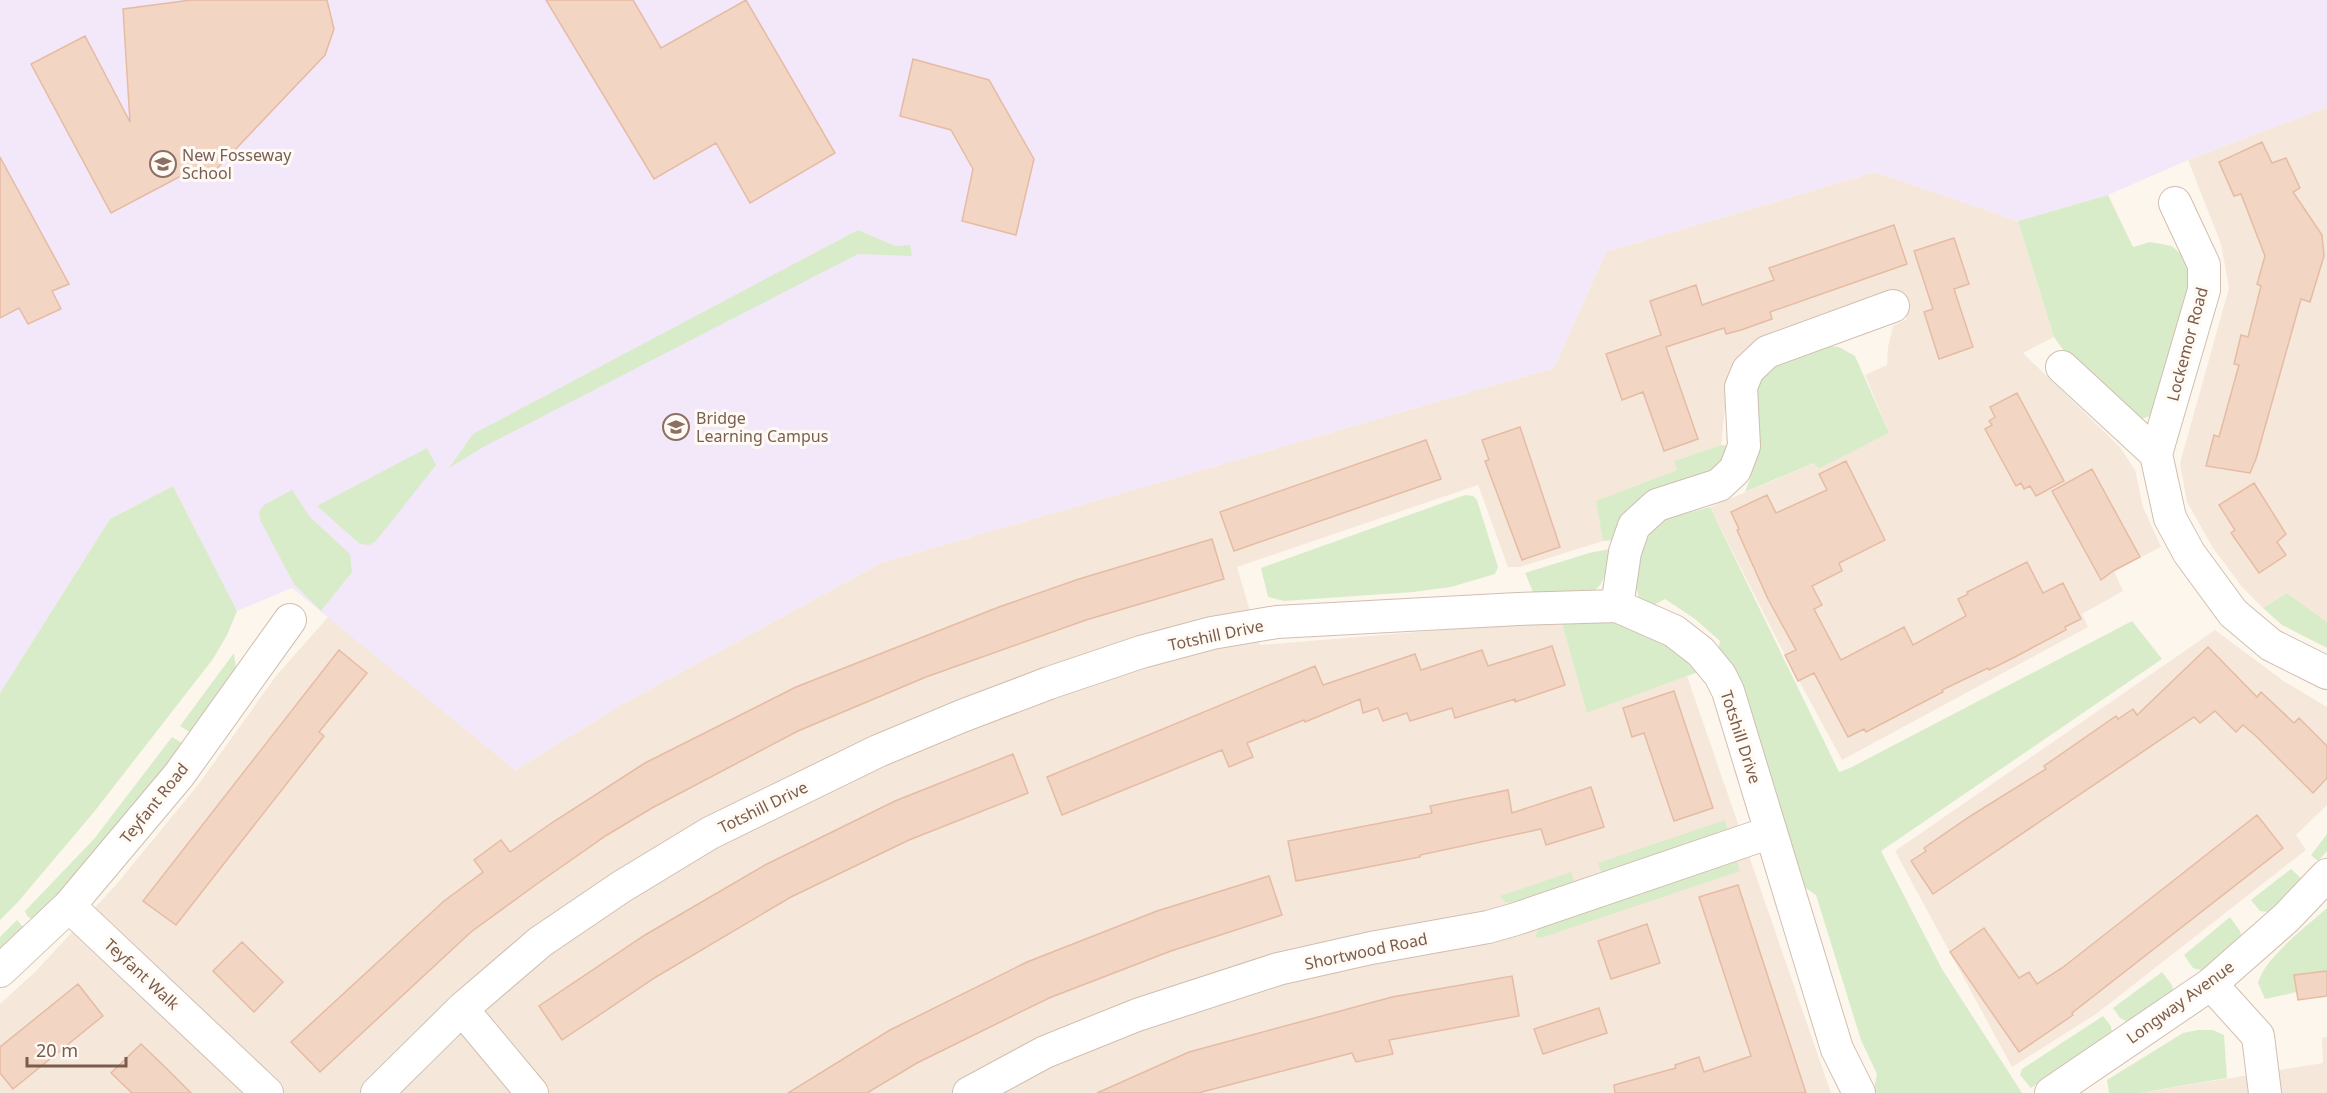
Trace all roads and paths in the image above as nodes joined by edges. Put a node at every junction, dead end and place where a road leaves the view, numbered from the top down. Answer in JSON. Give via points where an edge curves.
{"nodes":[{"id":1,"x":2175,"y":203,"type":"dead end"},
{"id":2,"x":1893,"y":306,"type":"dead end"},
{"id":3,"x":2062,"y":367,"type":"dead end"},
{"id":4,"x":2156,"y":454,"type":"junction"},
{"id":5,"x":1617,"y":606,"type":"junction"},
{"id":6,"x":290,"y":620,"type":"dead end"},
{"id":7,"x":2327,"y":673,"type":"edge"},
{"id":8,"x":1771,"y":832,"type":"junction"},
{"id":9,"x":2327,"y":875,"type":"edge"},
{"id":10,"x":69,"y":906,"type":"junction"},
{"id":11,"x":0,"y":971,"type":"edge"},
{"id":12,"x":2211,"y":984,"type":"junction"},
{"id":13,"x":462,"y":1009,"type":"junction"},
{"id":14,"x":267,"y":1093,"type":"edge"},
{"id":15,"x":376,"y":1093,"type":"edge"},
{"id":16,"x":532,"y":1093,"type":"edge"},
{"id":17,"x":969,"y":1093,"type":"edge"},
{"id":18,"x":1859,"y":1093,"type":"edge"},
{"id":19,"x":2051,"y":1093,"type":"edge"},
{"id":20,"x":2265,"y":1093,"type":"edge"}],
"edges":[{"from":1,"to":4,"type":"street","name":"Lockemor Road","via":[[2204,266],[2204,290]]},
{"from":2,"to":5,"type":"street","via":[[1767,352],[1748,370],[1741,387],[1743,446],[1735,470],[1719,485],[1657,505],[1634,526],[1625,552]]},
{"from":3,"to":4,"type":"street"},
{"from":4,"to":7,"type":"street","name":"Lockemor Road","via":[[2170,518],[2189,553],[2233,613],[2271,645]]},
{"from":5,"to":8,"type":"street","name":"Totshill Drive","via":[[1674,631],[1701,652],[1720,675]]},
{"from":5,"to":13,"type":"street","name":"Totshill Drive","via":[[1276,622],[1192,638],[1049,683],[878,751],[710,833],[621,886],[540,942]]},
{"from":6,"to":10,"type":"street","name":"Teyfant Road","via":[[178,774]]},
{"from":8,"to":17,"type":"street","name":"Shortwood Road","via":[[1516,919],[1278,969],[1148,1011],[1045,1052]]},
{"from":8,"to":18,"type":"street","name":"Totshill Drive","via":[[1837,1049]]},
{"from":9,"to":12,"type":"street","name":"Longway Avenue","via":[[2286,918]]},
{"from":10,"to":11,"type":"street","name":"Teyfant Road"},
{"from":10,"to":14,"type":"street","name":"Teyfant Walk"},
{"from":12,"to":19,"type":"street","name":"Longway Avenue"},
{"from":12,"to":20,"type":"street","via":[[2258,1036]]},
{"from":13,"to":15,"type":"street","name":"Totshill Drive"},
{"from":13,"to":16,"type":"street"}]}
